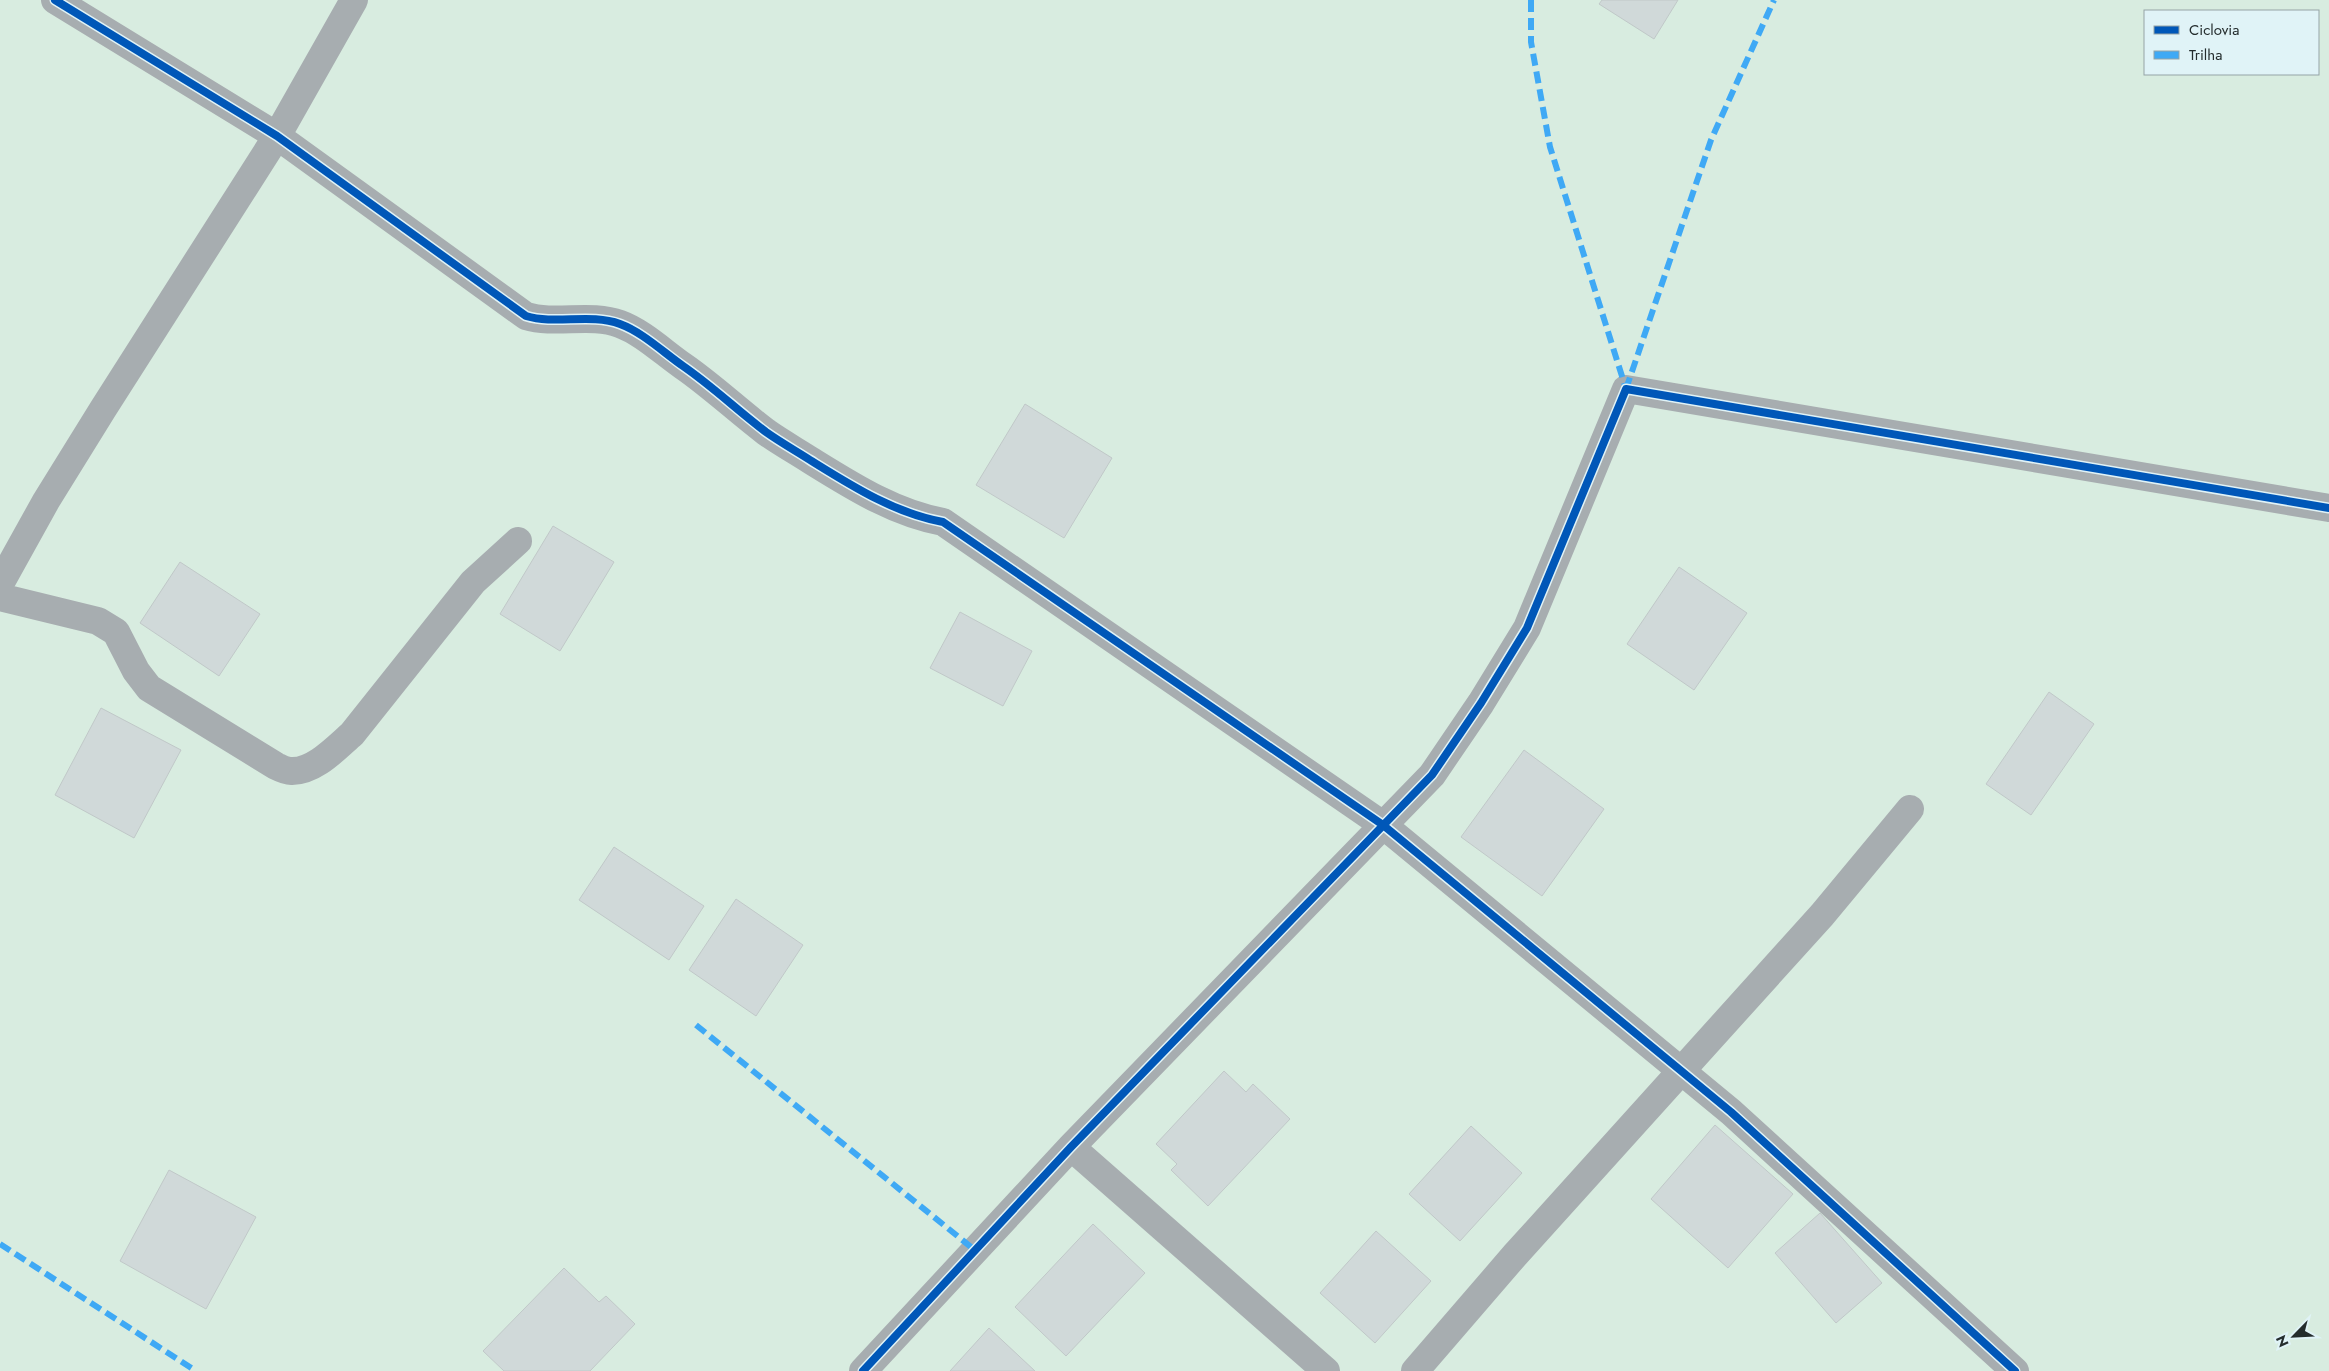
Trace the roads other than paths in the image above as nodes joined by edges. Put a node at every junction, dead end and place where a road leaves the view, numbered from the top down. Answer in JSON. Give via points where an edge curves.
{"nodes":[{"id":1,"x":55,"y":0,"type":"edge"},
{"id":2,"x":354,"y":0,"type":"edge"},
{"id":3,"x":277,"y":136,"type":"junction"},
{"id":4,"x":2329,"y":508,"type":"edge"},
{"id":5,"x":518,"y":541,"type":"dead end"},
{"id":6,"x":0,"y":584,"type":"edge"},
{"id":7,"x":0,"y":597,"type":"edge"},
{"id":8,"x":1910,"y":809,"type":"dead end"},
{"id":9,"x":1383,"y":825,"type":"junction"},
{"id":10,"x":1681,"y":1072,"type":"junction"},
{"id":11,"x":1070,"y":1147,"type":"junction"},
{"id":12,"x":863,"y":1371,"type":"edge"},
{"id":13,"x":1326,"y":1371,"type":"edge"},
{"id":14,"x":1415,"y":1371,"type":"edge"},
{"id":15,"x":2015,"y":1371,"type":"edge"}],
"edges":[{"from":1,"to":3,"type":"street"},
{"from":2,"to":3,"type":"street"},
{"from":3,"to":6,"type":"street","via":[[46,501]]},
{"from":3,"to":9,"type":"street","via":[[526,316],[540,320],[619,324],[708,384],[766,432],[838,477],[893,508],[943,522]]},
{"from":4,"to":9,"type":"street","via":[[1626,389],[1527,628],[1481,704],[1432,775]]},
{"from":5,"to":7,"type":"street","via":[[473,582],[352,734],[329,754],[304,768],[291,771],[276,766],[149,688],[136,671],[116,632],[98,622]]},
{"from":8,"to":10,"type":"street","via":[[1822,915]]},
{"from":9,"to":10,"type":"street"},
{"from":9,"to":11,"type":"street"},
{"from":10,"to":14,"type":"street"},
{"from":10,"to":15,"type":"street","via":[[1732,1112]]},
{"from":11,"to":12,"type":"street"},
{"from":11,"to":13,"type":"street"}]}
